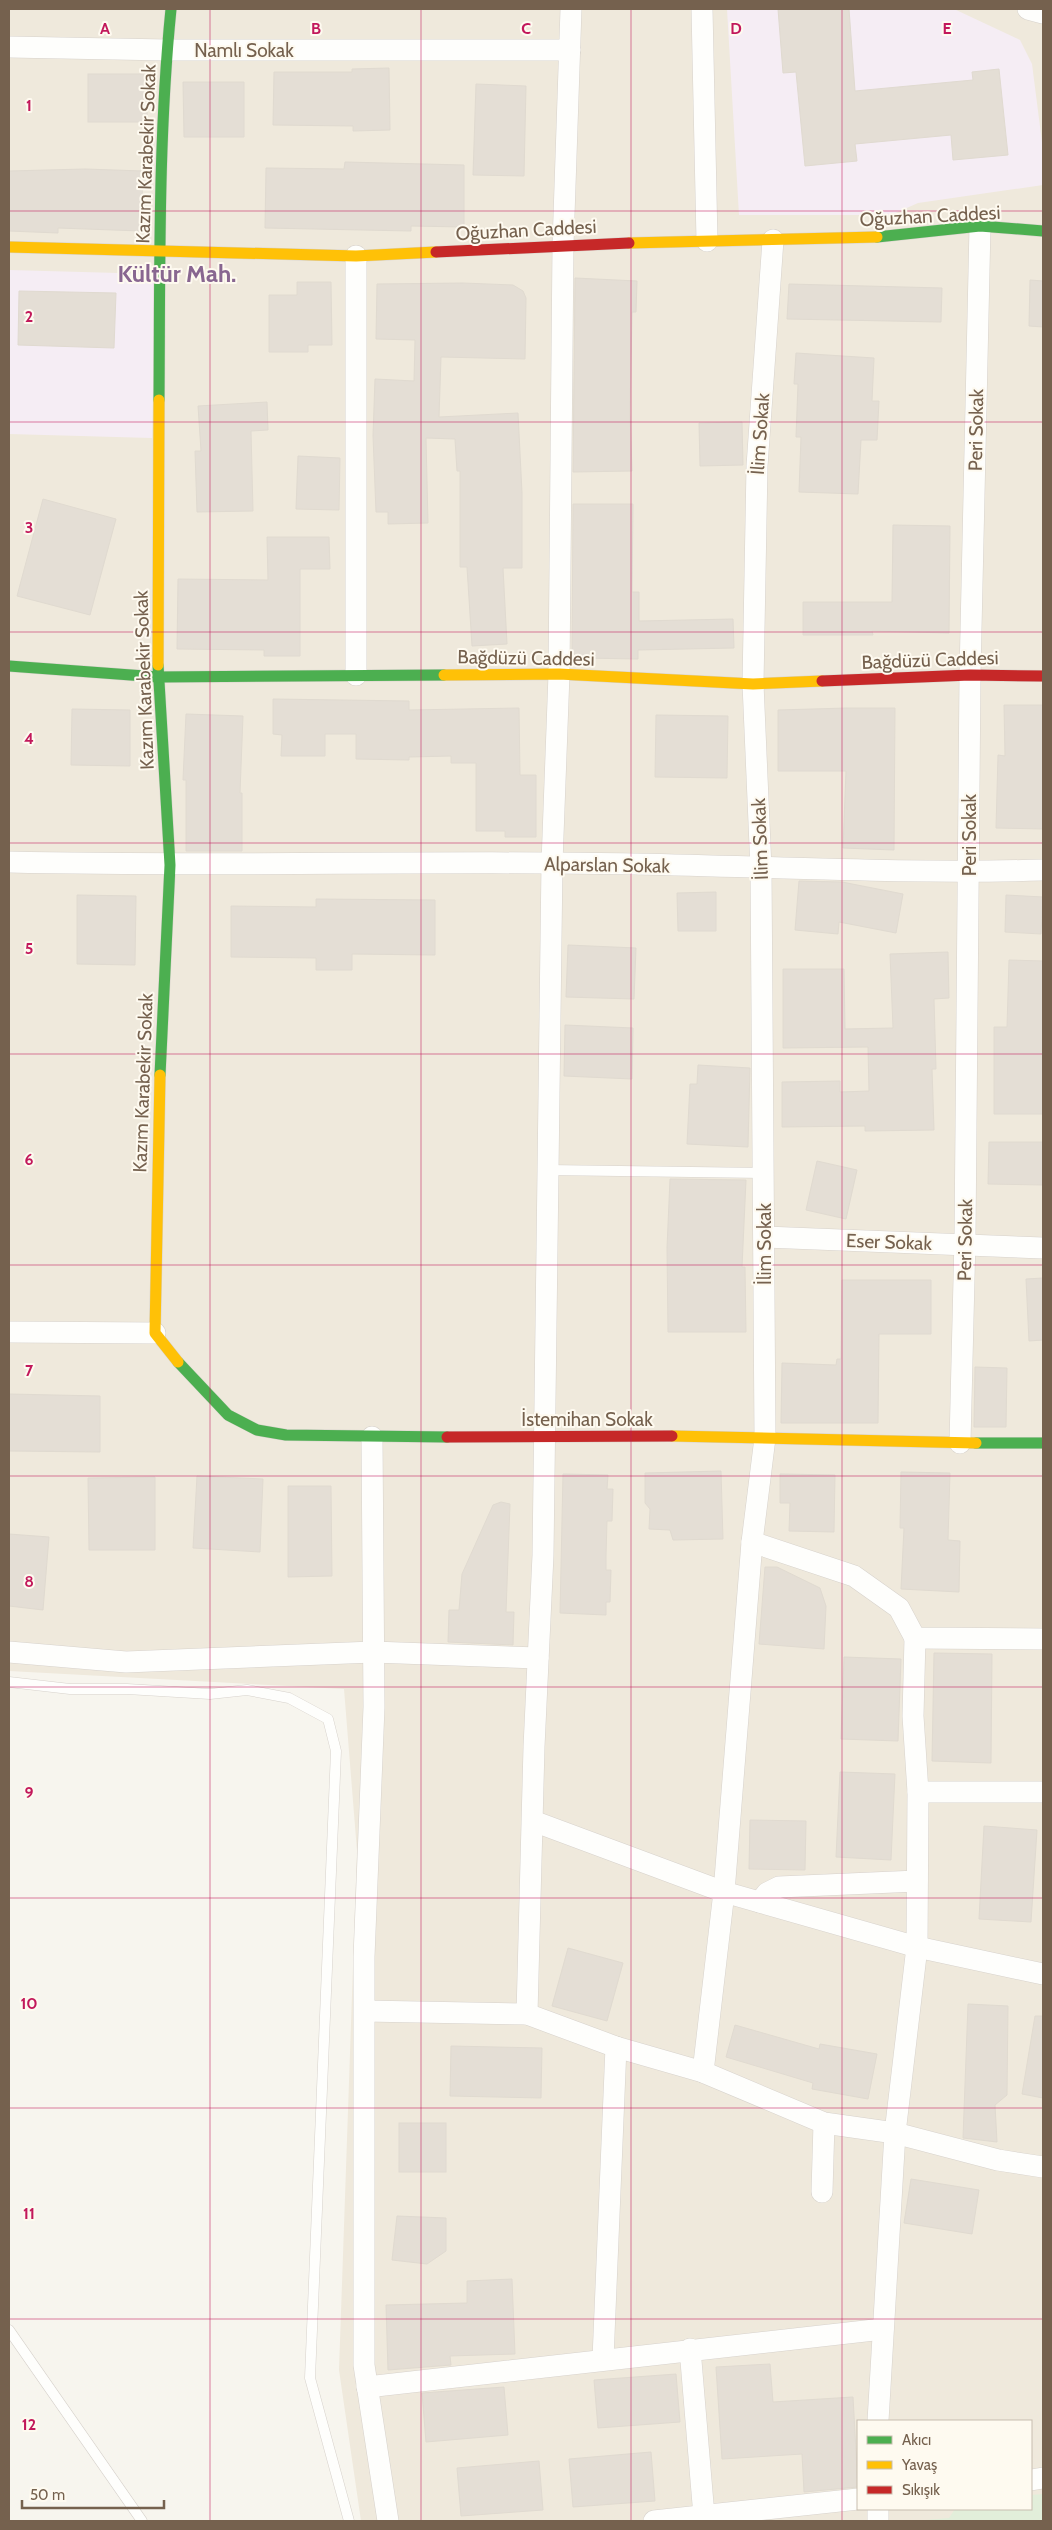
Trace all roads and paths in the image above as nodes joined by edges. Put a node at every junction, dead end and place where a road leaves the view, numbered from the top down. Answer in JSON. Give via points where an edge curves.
{"nodes":[{"id":1,"x":171,"y":9,"type":"edge"},
{"id":2,"x":571,"y":9,"type":"edge"},
{"id":3,"x":702,"y":9,"type":"edge"},
{"id":4,"x":1028,"y":9,"type":"edge"},
{"id":5,"x":1043,"y":13,"type":"edge"},
{"id":6,"x":9,"y":46,"type":"edge"},
{"id":7,"x":167,"y":50,"type":"junction"},
{"id":8,"x":570,"y":50,"type":"junction"},
{"id":9,"x":980,"y":226,"type":"junction"},
{"id":10,"x":1043,"y":231,"type":"edge"},
{"id":11,"x":774,"y":240,"type":"junction"},
{"id":12,"x":707,"y":241,"type":"junction"},
{"id":13,"x":563,"y":245,"type":"junction"},
{"id":14,"x":9,"y":248,"type":"edge"},
{"id":15,"x":160,"y":250,"type":"junction"},
{"id":16,"x":356,"y":256,"type":"junction"},
{"id":17,"x":9,"y":666,"type":"edge"},
{"id":18,"x":559,"y":674,"type":"junction"},
{"id":19,"x":356,"y":675,"type":"junction"},
{"id":20,"x":970,"y":675,"type":"junction"},
{"id":21,"x":158,"y":676,"type":"junction"},
{"id":22,"x":1043,"y":676,"type":"edge"},
{"id":23,"x":753,"y":684,"type":"junction"},
{"id":24,"x":9,"y":862,"type":"edge"},
{"id":25,"x":552,"y":863,"type":"junction"},
{"id":26,"x":170,"y":865,"type":"junction"},
{"id":27,"x":761,"y":869,"type":"junction"},
{"id":28,"x":1043,"y":870,"type":"edge"},
{"id":29,"x":969,"y":872,"type":"junction"},
{"id":30,"x":547,"y":1170,"type":"junction"},
{"id":31,"x":764,"y":1173,"type":"junction"},
{"id":32,"x":764,"y":1237,"type":"junction"},
{"id":33,"x":965,"y":1246,"type":"junction"},
{"id":34,"x":1043,"y":1248,"type":"edge"},
{"id":35,"x":9,"y":1332,"type":"edge"},
{"id":36,"x":160,"y":1340,"type":"junction"},
{"id":37,"x":545,"y":1436,"type":"junction"},
{"id":38,"x":372,"y":1437,"type":"junction"},
{"id":39,"x":765,"y":1438,"type":"junction"},
{"id":40,"x":960,"y":1443,"type":"junction"},
{"id":41,"x":1043,"y":1443,"type":"edge"},
{"id":42,"x":752,"y":1542,"type":"junction"},
{"id":43,"x":916,"y":1638,"type":"junction"},
{"id":44,"x":1043,"y":1639,"type":"edge"},
{"id":45,"x":9,"y":1652,"type":"edge"},
{"id":46,"x":373,"y":1652,"type":"junction"},
{"id":47,"x":538,"y":1658,"type":"junction"},
{"id":48,"x":9,"y":1682,"type":"edge"},
{"id":49,"x":918,"y":1792,"type":"junction"},
{"id":50,"x":1043,"y":1792,"type":"edge"},
{"id":51,"x":533,"y":1821,"type":"junction"},
{"id":52,"x":917,"y":1880,"type":"junction"},
{"id":53,"x":724,"y":1892,"type":"junction"},
{"id":54,"x":760,"y":1902,"type":"junction"},
{"id":55,"x":917,"y":1947,"type":"junction"},
{"id":56,"x":1043,"y":1974,"type":"edge"},
{"id":57,"x":365,"y":2011,"type":"junction"},
{"id":58,"x":527,"y":2014,"type":"junction"},
{"id":59,"x":616,"y":2046,"type":"junction"},
{"id":60,"x":703,"y":2072,"type":"junction"},
{"id":61,"x":824,"y":2123,"type":"junction"},
{"id":62,"x":895,"y":2133,"type":"junction"},
{"id":63,"x":1043,"y":2167,"type":"edge"},
{"id":64,"x":822,"y":2192,"type":"dead end"},
{"id":65,"x":883,"y":2329,"type":"junction"},
{"id":66,"x":9,"y":2330,"type":"edge"},
{"id":67,"x":690,"y":2349,"type":"junction"},
{"id":68,"x":603,"y":2359,"type":"junction"},
{"id":69,"x":367,"y":2386,"type":"junction"},
{"id":70,"x":878,"y":2420,"type":"edge"},
{"id":71,"x":857,"y":2500,"type":"edge"},
{"id":72,"x":704,"y":2516,"type":"junction"},
{"id":73,"x":142,"y":2521,"type":"edge"},
{"id":74,"x":348,"y":2521,"type":"edge"},
{"id":75,"x":388,"y":2521,"type":"edge"},
{"id":76,"x":654,"y":2521,"type":"edge"}],
"edges":[{"from":1,"to":7,"type":"street","name":"Kazım Karabekir Sokak"},
{"from":2,"to":8,"type":"street"},
{"from":3,"to":12,"type":"street"},
{"from":4,"to":5,"type":"street"},
{"from":6,"to":7,"type":"street","name":"Namlı Sokak"},
{"from":7,"to":8,"type":"street","name":"Namlı Sokak"},
{"from":7,"to":15,"type":"street","name":"Kazım Karabekir Sokak"},
{"from":8,"to":13,"type":"street"},
{"from":9,"to":10,"type":"street","name":"Oğuzhan Caddesi"},
{"from":9,"to":11,"type":"street","name":"Oğuzhan Caddesi","via":[[887,237]]},
{"from":9,"to":20,"type":"street","name":"Peri Sokak"},
{"from":11,"to":12,"type":"street","name":"Oğuzhan Caddesi"},
{"from":11,"to":23,"type":"street","name":"İlim Sokak","via":[[757,466]]},
{"from":12,"to":13,"type":"street","name":"Oğuzhan Caddesi"},
{"from":13,"to":16,"type":"street","name":"Oğuzhan Caddesi"},
{"from":13,"to":18,"type":"street"},
{"from":14,"to":15,"type":"street","name":"Oğuzhan Caddesi"},
{"from":15,"to":16,"type":"street","name":"Oğuzhan Caddesi"},
{"from":15,"to":21,"type":"street","name":"Kazım Karabekir Sokak"},
{"from":16,"to":19,"type":"street"},
{"from":17,"to":21,"type":"street","name":"Bağdüzü Caddesi"},
{"from":18,"to":19,"type":"street","name":"Bağdüzü Caddesi"},
{"from":18,"to":23,"type":"street","name":"Bağdüzü Caddesi"},
{"from":18,"to":25,"type":"street"},
{"from":19,"to":21,"type":"street","name":"Bağdüzü Caddesi"},
{"from":20,"to":22,"type":"street","name":"Bağdüzü Caddesi"},
{"from":20,"to":23,"type":"street","name":"Bağdüzü Caddesi"},
{"from":20,"to":29,"type":"street","name":"Peri Sokak"},
{"from":21,"to":26,"type":"street","name":"Kazım Karabekir Sokak"},
{"from":23,"to":27,"type":"street","name":"İlim Sokak"},
{"from":24,"to":26,"type":"street","name":"Alparslan Sokak"},
{"from":25,"to":26,"type":"street","name":"Alparslan Sokak"},
{"from":25,"to":27,"type":"street","name":"Alparslan Sokak"},
{"from":25,"to":30,"type":"street"},
{"from":26,"to":36,"type":"street","name":"Kazım Karabekir Sokak","via":[[161,1041]]},
{"from":27,"to":29,"type":"street","name":"Alparslan Sokak"},
{"from":27,"to":31,"type":"street","name":"İlim Sokak"},
{"from":28,"to":29,"type":"street","name":"Alparslan Sokak"},
{"from":29,"to":33,"type":"street","name":"Peri Sokak"},
{"from":30,"to":31,"type":"lane"},
{"from":30,"to":37,"type":"street"},
{"from":31,"to":32,"type":"street","name":"İlim Sokak"},
{"from":32,"to":33,"type":"street","name":"Eser Sokak"},
{"from":32,"to":39,"type":"street","name":"İlim Sokak"},
{"from":33,"to":34,"type":"street","name":"Eser Sokak"},
{"from":33,"to":40,"type":"street","name":"Peri Sokak"},
{"from":35,"to":36,"type":"street"},
{"from":36,"to":38,"type":"street","name":"İstemihan Sokak","via":[[228,1415],[257,1430],[286,1435]]},
{"from":37,"to":38,"type":"street","name":"İstemihan Sokak"},
{"from":37,"to":39,"type":"street","name":"İstemihan Sokak"},
{"from":37,"to":47,"type":"street"},
{"from":38,"to":46,"type":"street"},
{"from":39,"to":40,"type":"street","name":"İstemihan Sokak"},
{"from":39,"to":42,"type":"street","name":"İlim Sokak"},
{"from":40,"to":41,"type":"street","name":"İstemihan Sokak"},
{"from":42,"to":43,"type":"street","via":[[854,1576],[899,1608]]},
{"from":42,"to":53,"type":"street","name":"İlim Sokak"},
{"from":43,"to":44,"type":"street"},
{"from":43,"to":49,"type":"street","via":[[912,1716]]},
{"from":45,"to":46,"type":"street","via":[[126,1662]]},
{"from":46,"to":47,"type":"street"},
{"from":46,"to":57,"type":"street"},
{"from":47,"to":51,"type":"street"},
{"from":48,"to":74,"type":"lane","via":[[70,1689],[210,1694],[247,1690],[289,1698],[328,1719],[336,1751],[310,2378]]},
{"from":49,"to":50,"type":"street"},
{"from":49,"to":52,"type":"street"},
{"from":51,"to":53,"type":"street"},
{"from":51,"to":58,"type":"street"},
{"from":52,"to":54,"type":"street","via":[[780,1887]]},
{"from":52,"to":55,"type":"street"},
{"from":53,"to":54,"type":"street"},
{"from":53,"to":60,"type":"street","name":"İlim Sokak"},
{"from":54,"to":55,"type":"street"},
{"from":55,"to":56,"type":"street"},
{"from":55,"to":62,"type":"street"},
{"from":57,"to":58,"type":"street"},
{"from":57,"to":69,"type":"street","via":[[364,2364]]},
{"from":58,"to":59,"type":"street"},
{"from":59,"to":60,"type":"street"},
{"from":59,"to":68,"type":"street"},
{"from":60,"to":61,"type":"street"},
{"from":61,"to":62,"type":"street"},
{"from":61,"to":64,"type":"street"},
{"from":62,"to":63,"type":"street","via":[[998,2160]]},
{"from":62,"to":65,"type":"street"},
{"from":65,"to":67,"type":"street"},
{"from":65,"to":70,"type":"street"},
{"from":66,"to":73,"type":"lane"},
{"from":67,"to":68,"type":"street"},
{"from":67,"to":72,"type":"street"},
{"from":68,"to":69,"type":"street"},
{"from":69,"to":75,"type":"street"},
{"from":71,"to":72,"type":"street"},
{"from":72,"to":76,"type":"street"}]}
